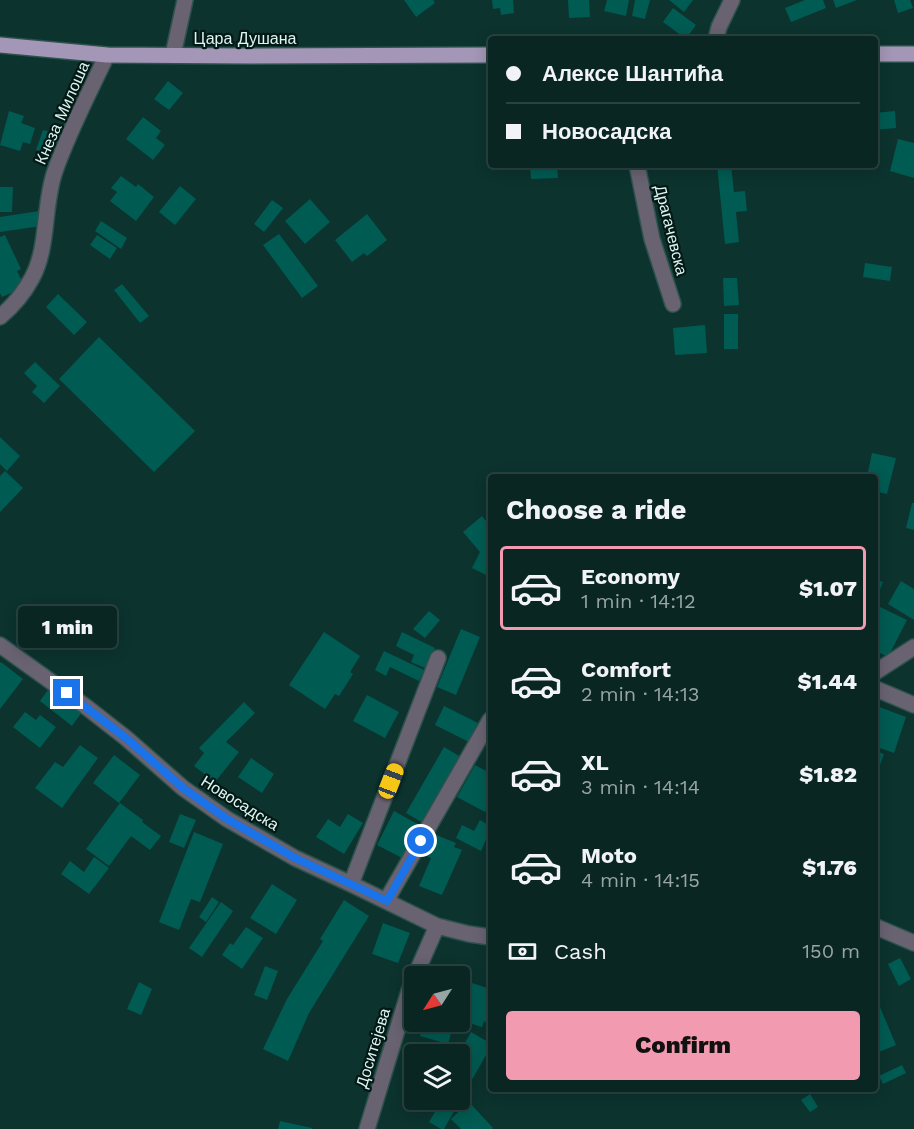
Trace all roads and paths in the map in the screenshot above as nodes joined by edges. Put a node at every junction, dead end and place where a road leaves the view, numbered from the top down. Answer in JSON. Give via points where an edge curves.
{"nodes":[{"id":1,"x":185,"y":0,"type":"edge"},
{"id":2,"x":732,"y":0,"type":"edge"},
{"id":3,"x":717,"y":36,"type":"edge"},
{"id":4,"x":0,"y":45,"type":"edge"},
{"id":5,"x":878,"y":54,"type":"edge"},
{"id":6,"x":914,"y":54,"type":"edge"},
{"id":7,"x":107,"y":55,"type":"junction"},
{"id":8,"x":173,"y":55,"type":"junction"},
{"id":9,"x":488,"y":55,"type":"edge"},
{"id":10,"x":638,"y":168,"type":"edge"},
{"id":11,"x":673,"y":304,"type":"dead end"},
{"id":12,"x":0,"y":317,"type":"edge"},
{"id":13,"x":0,"y":645,"type":"edge"},
{"id":14,"x":914,"y":648,"type":"edge"},
{"id":15,"x":438,"y":658,"type":"dead end"},
{"id":16,"x":878,"y":670,"type":"edge"},
{"id":17,"x":878,"y":690,"type":"edge"},
{"id":18,"x":914,"y":705,"type":"edge"},
{"id":19,"x":488,"y":724,"type":"edge"},
{"id":20,"x":351,"y":884,"type":"junction"},
{"id":21,"x":387,"y":901,"type":"junction"},
{"id":22,"x":437,"y":926,"type":"junction"},
{"id":23,"x":878,"y":928,"type":"edge"},
{"id":24,"x":488,"y":937,"type":"edge"},
{"id":25,"x":914,"y":943,"type":"edge"},
{"id":26,"x":420,"y":966,"type":"edge"},
{"id":27,"x":404,"y":1007,"type":"edge"},
{"id":28,"x":367,"y":1129,"type":"edge"}],
"edges":[{"from":1,"to":8,"type":"street"},
{"from":2,"to":3,"type":"street"},
{"from":4,"to":7,"type":"main road","name":"Цара Душана"},
{"from":5,"to":6,"type":"main road"},
{"from":7,"to":8,"type":"main road","name":"Цара Душана"},
{"from":7,"to":12,"type":"street","name":"Кнеза Милоша","via":[[54,172],[33,277]]},
{"from":8,"to":9,"type":"main road","name":"Цара Душана"},
{"from":10,"to":11,"type":"street","name":"Драгачевска","via":[[652,239]]},
{"from":13,"to":20,"type":"street","name":"Новосадска","via":[[85,706],[183,788],[227,819]]},
{"from":14,"to":16,"type":"street"},
{"from":15,"to":20,"type":"street"},
{"from":17,"to":18,"type":"street"},
{"from":19,"to":21,"type":"street"},
{"from":20,"to":21,"type":"street","name":"Новосадска"},
{"from":21,"to":22,"type":"street","name":"Новосадска"},
{"from":22,"to":24,"type":"street","name":"Новосадска"},
{"from":22,"to":26,"type":"street","name":"Доситејева"},
{"from":23,"to":25,"type":"street"},
{"from":27,"to":28,"type":"street","name":"Доситејева"}]}
